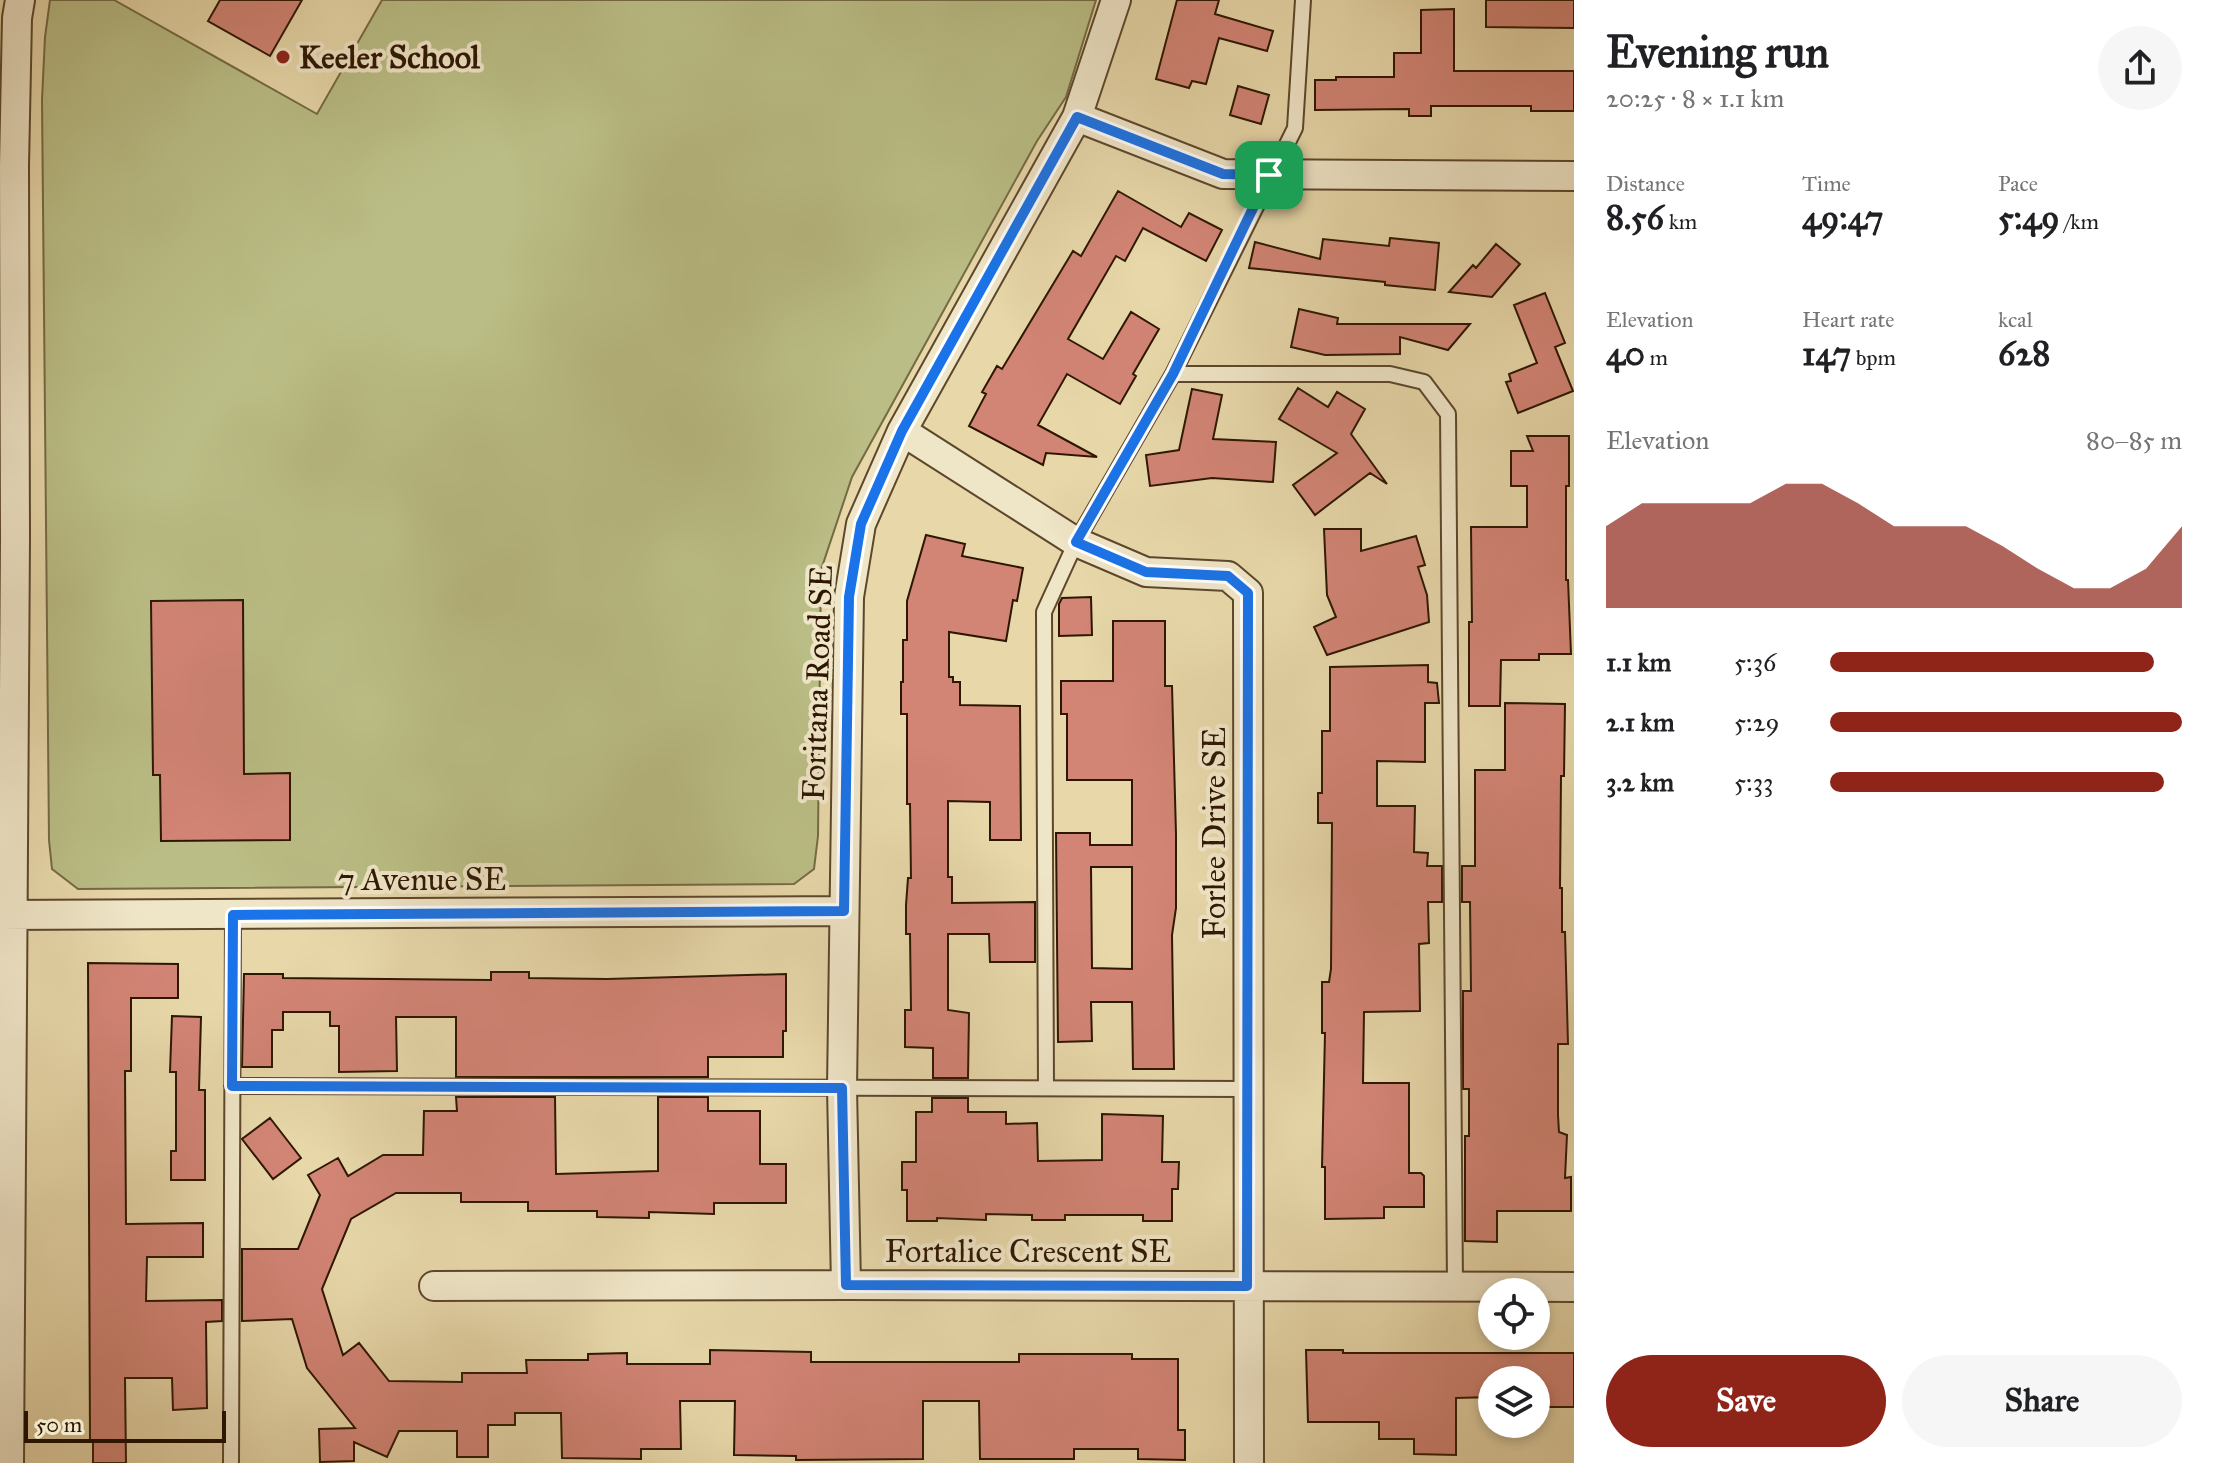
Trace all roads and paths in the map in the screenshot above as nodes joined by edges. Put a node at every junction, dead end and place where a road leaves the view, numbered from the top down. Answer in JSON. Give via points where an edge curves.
{"nodes":[{"id":1,"x":20,"y":0,"type":"edge"},
{"id":2,"x":1116,"y":0,"type":"edge"},
{"id":3,"x":1303,"y":0,"type":"edge"},
{"id":4,"x":1077,"y":117,"type":"junction"},
{"id":5,"x":7,"y":165,"type":"edge"},
{"id":6,"x":1269,"y":175,"type":"junction"},
{"id":7,"x":1574,"y":176,"type":"edge"},
{"id":8,"x":1173,"y":374,"type":"junction"},
{"id":9,"x":902,"y":431,"type":"junction"},
{"id":10,"x":8,"y":538,"type":"edge"},
{"id":11,"x":1076,"y":542,"type":"junction"},
{"id":12,"x":844,"y":911,"type":"junction"},
{"id":13,"x":7,"y":915,"type":"edge"},
{"id":14,"x":233,"y":915,"type":"junction"},
{"id":15,"x":232,"y":1086,"type":"junction"},
{"id":16,"x":842,"y":1088,"type":"junction"},
{"id":17,"x":1046,"y":1088,"type":"junction"},
{"id":18,"x":1247,"y":1089,"type":"junction"},
{"id":19,"x":5,"y":1282,"type":"edge"},
{"id":20,"x":846,"y":1285,"type":"junction"},
{"id":21,"x":1455,"y":1285,"type":"junction"},
{"id":22,"x":434,"y":1286,"type":"dead end"},
{"id":23,"x":1247,"y":1286,"type":"junction"},
{"id":24,"x":1574,"y":1287,"type":"edge"},
{"id":25,"x":9,"y":1463,"type":"edge"},
{"id":26,"x":231,"y":1463,"type":"edge"},
{"id":27,"x":1249,"y":1463,"type":"edge"}],
"edges":[{"from":1,"to":5,"type":"street"},
{"from":2,"to":4,"type":"street","name":"Foritana Road SE"},
{"from":3,"to":6,"type":"lane","via":[[1295,128]]},
{"from":4,"to":6,"type":"street","via":[[1223,174]]},
{"from":4,"to":9,"type":"street","name":"Foritana Road SE"},
{"from":5,"to":10,"type":"street"},
{"from":6,"to":7,"type":"street"},
{"from":6,"to":8,"type":"lane"},
{"from":8,"to":11,"type":"lane"},
{"from":8,"to":21,"type":"lane","via":[[1390,374],[1424,382],[1448,414]]},
{"from":9,"to":11,"type":"street","name":"Forlee Drive SE"},
{"from":9,"to":12,"type":"street","name":"Foritana Road SE","via":[[861,524],[849,597]]},
{"from":10,"to":13,"type":"street"},
{"from":11,"to":17,"type":"lane","via":[[1044,612]]},
{"from":11,"to":18,"type":"street","name":"Forlee Drive SE","via":[[1146,572],[1228,576],[1248,593]]},
{"from":12,"to":14,"type":"street","name":"7 Avenue SE"},
{"from":12,"to":16,"type":"street","name":"Foritana Road SE"},
{"from":13,"to":14,"type":"street","name":"7 Avenue SE"},
{"from":13,"to":19,"type":"street"},
{"from":14,"to":15,"type":"lane"},
{"from":15,"to":16,"type":"lane"},
{"from":15,"to":26,"type":"lane"},
{"from":16,"to":17,"type":"lane"},
{"from":16,"to":20,"type":"street","name":"Foritana Road SE"},
{"from":17,"to":18,"type":"lane"},
{"from":18,"to":23,"type":"street","name":"Forlee Drive SE"},
{"from":19,"to":25,"type":"street"},
{"from":20,"to":22,"type":"street","name":"Fortalice Crescent SE"},
{"from":20,"to":23,"type":"street","name":"Fortalice Crescent SE"},
{"from":21,"to":23,"type":"street","name":"Fortalice Crescent SE"},
{"from":21,"to":24,"type":"street","name":"Fortalice Crescent SE"},
{"from":23,"to":27,"type":"street","name":"Forlee Drive SE"}]}
